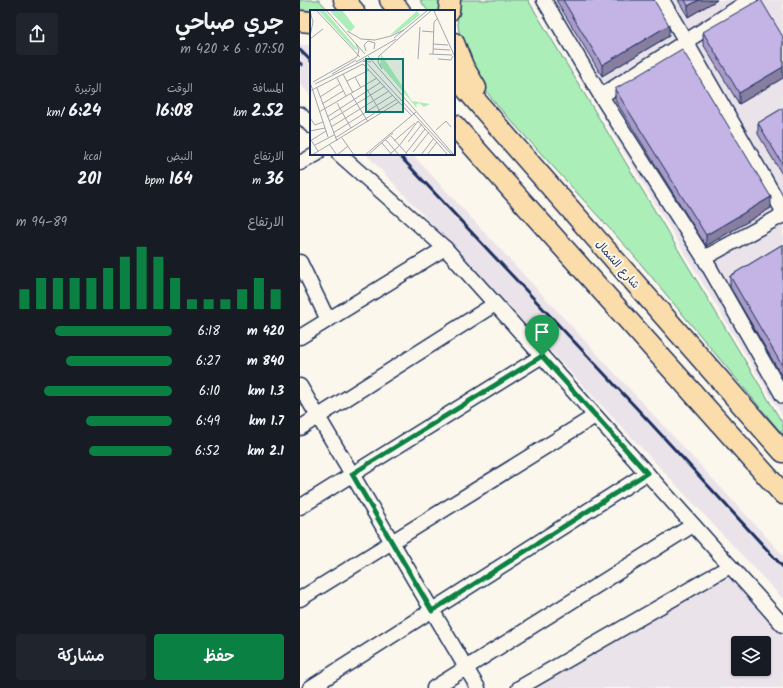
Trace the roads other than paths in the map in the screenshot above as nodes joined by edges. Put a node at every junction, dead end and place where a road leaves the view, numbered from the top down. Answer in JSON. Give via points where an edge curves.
{"nodes":[{"id":1,"x":344,"y":0,"type":"edge"},
{"id":2,"x":390,"y":0,"type":"edge"},
{"id":3,"x":544,"y":0,"type":"edge"},
{"id":4,"x":662,"y":0,"type":"edge"},
{"id":5,"x":750,"y":0,"type":"edge"},
{"id":6,"x":353,"y":10,"type":"edge"},
{"id":7,"x":399,"y":10,"type":"edge"},
{"id":8,"x":300,"y":21,"type":"edge"},
{"id":9,"x":310,"y":22,"type":"edge"},
{"id":10,"x":685,"y":43,"type":"junction"},
{"id":11,"x":455,"y":46,"type":"edge"},
{"id":12,"x":455,"y":76,"type":"edge"},
{"id":13,"x":601,"y":96,"type":"junction"},
{"id":14,"x":300,"y":114,"type":"edge"},
{"id":15,"x":310,"y":125,"type":"edge"},
{"id":16,"x":455,"y":125,"type":"edge"},
{"id":17,"x":508,"y":138,"type":"junction"},
{"id":18,"x":315,"y":155,"type":"edge"},
{"id":19,"x":340,"y":155,"type":"edge"},
{"id":20,"x":300,"y":163,"type":"edge"},
{"id":21,"x":783,"y":211,"type":"edge"},
{"id":22,"x":783,"y":215,"type":"edge"},
{"id":23,"x":445,"y":248,"type":"junction"},
{"id":24,"x":704,"y":258,"type":"junction"},
{"id":25,"x":300,"y":262,"type":"edge"},
{"id":26,"x":495,"y":304,"type":"junction"},
{"id":27,"x":328,"y":320,"type":"junction"},
{"id":28,"x":300,"y":337,"type":"edge"},
{"id":29,"x":542,"y":356,"type":"junction"},
{"id":30,"x":300,"y":386,"type":"edge"},
{"id":31,"x":783,"y":396,"type":"edge"},
{"id":32,"x":318,"y":416,"type":"junction"},
{"id":33,"x":595,"y":416,"type":"junction"},
{"id":34,"x":300,"y":428,"type":"edge"},
{"id":35,"x":783,"y":452,"type":"edge"},
{"id":36,"x":647,"y":473,"type":"junction"},
{"id":37,"x":352,"y":474,"type":"junction"},
{"id":38,"x":783,"y":494,"type":"edge"},
{"id":39,"x":300,"y":507,"type":"edge"},
{"id":40,"x":693,"y":525,"type":"junction"},
{"id":41,"x":392,"y":542,"type":"junction"},
{"id":42,"x":730,"y":566,"type":"junction"},
{"id":43,"x":300,"y":599,"type":"edge"},
{"id":44,"x":432,"y":611,"type":"junction"},
{"id":45,"x":783,"y":625,"type":"edge"},
{"id":46,"x":466,"y":668,"type":"junction"},
{"id":47,"x":310,"y":688,"type":"edge"},
{"id":48,"x":434,"y":688,"type":"edge"},
{"id":49,"x":478,"y":688,"type":"edge"},
{"id":50,"x":519,"y":688,"type":"edge"}],
"edges":[{"from":1,"to":6,"type":"highway"},
{"from":2,"to":7,"type":"highway"},
{"from":3,"to":13,"type":"street"},
{"from":4,"to":10,"type":"street"},
{"from":5,"to":10,"type":"street"},
{"from":8,"to":9,"type":"highway"},
{"from":10,"to":13,"type":"street"},
{"from":10,"to":21,"type":"street"},
{"from":11,"to":17,"type":"highway","via":[[472,82]]},
{"from":12,"to":17,"type":"highway","name":"شارع الشمال"},
{"from":13,"to":24,"type":"street"},
{"from":14,"to":15,"type":"street"},
{"from":16,"to":38,"type":"highway"},
{"from":17,"to":35,"type":"highway","name":"شارع الشمال"},
{"from":18,"to":20,"type":"street"},
{"from":19,"to":23,"type":"street"},
{"from":22,"to":24,"type":"street"},
{"from":23,"to":26,"type":"street"},
{"from":23,"to":27,"type":"street"},
{"from":24,"to":31,"type":"street"},
{"from":25,"to":27,"type":"street"},
{"from":26,"to":29,"type":"street"},
{"from":26,"to":32,"type":"street"},
{"from":27,"to":28,"type":"street"},
{"from":29,"to":33,"type":"street"},
{"from":29,"to":37,"type":"street"},
{"from":30,"to":32,"type":"street"},
{"from":32,"to":34,"type":"street"},
{"from":32,"to":37,"type":"street"},
{"from":33,"to":36,"type":"street"},
{"from":33,"to":41,"type":"street"},
{"from":36,"to":40,"type":"street"},
{"from":36,"to":44,"type":"street"},
{"from":37,"to":39,"type":"street"},
{"from":37,"to":41,"type":"street"},
{"from":40,"to":42,"type":"street"},
{"from":40,"to":46,"type":"street"},
{"from":41,"to":43,"type":"street"},
{"from":41,"to":44,"type":"street"},
{"from":42,"to":45,"type":"street"},
{"from":42,"to":50,"type":"street"},
{"from":44,"to":46,"type":"street"},
{"from":44,"to":47,"type":"street"},
{"from":46,"to":48,"type":"street"},
{"from":46,"to":49,"type":"street"}]}
